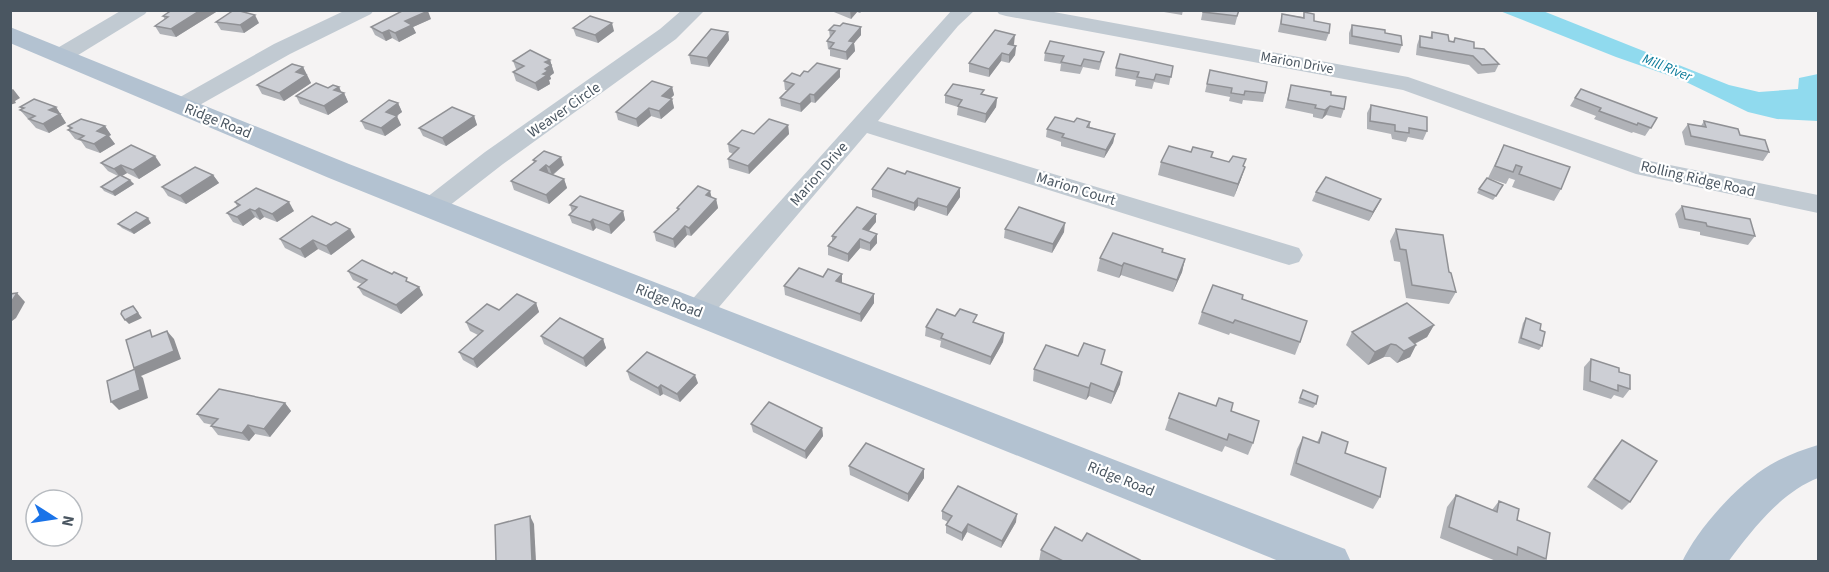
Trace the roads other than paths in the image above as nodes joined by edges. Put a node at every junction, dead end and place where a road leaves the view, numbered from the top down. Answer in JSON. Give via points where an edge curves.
{"nodes":[{"id":1,"x":138,"y":10,"type":"edge"},
{"id":2,"x":364,"y":10,"type":"edge"},
{"id":3,"x":695,"y":10,"type":"edge"},
{"id":4,"x":965,"y":10,"type":"edge"},
{"id":5,"x":1006,"y":10,"type":"edge"},
{"id":6,"x":10,"y":34,"type":"edge"},
{"id":7,"x":62,"y":55,"type":"junction"},
{"id":8,"x":181,"y":106,"type":"junction"},
{"id":9,"x":863,"y":124,"type":"junction"},
{"id":10,"x":1579,"y":146,"type":"joint"},
{"id":11,"x":1818,"y":204,"type":"edge"},
{"id":12,"x":431,"y":207,"type":"junction"},
{"id":13,"x":1289,"y":255,"type":"dead end"},
{"id":14,"x":698,"y":312,"type":"junction"},
{"id":15,"x":1818,"y":461,"type":"edge"},
{"id":16,"x":1330,"y":561,"type":"edge"},
{"id":17,"x":1703,"y":561,"type":"edge"}],
"edges":[{"from":1,"to":7,"type":"street"},
{"from":2,"to":8,"type":"street","via":[[273,54]]},
{"from":3,"to":12,"type":"street","name":"Weaver Circle","via":[[668,34]]},
{"from":4,"to":9,"type":"street","name":"Marion Drive"},
{"from":5,"to":10,"type":"street","name":"Marion Drive","via":[[1408,84]]},
{"from":6,"to":7,"type":"main road","name":"Ridge Road"},
{"from":7,"to":8,"type":"main road","name":"Ridge Road"},
{"from":8,"to":12,"type":"main road","name":"Ridge Road"},
{"from":9,"to":13,"type":"street","name":"Marion Court"},
{"from":9,"to":14,"type":"street","name":"Marion Drive"},
{"from":10,"to":11,"type":"street","name":"Rolling Ridge Road","via":[[1674,176]]},
{"from":12,"to":14,"type":"main road","name":"Ridge Road"},
{"from":14,"to":16,"type":"main road","name":"Ridge Road"},
{"from":15,"to":17,"type":"main road","via":[[1781,478],[1760,494]]}]}
